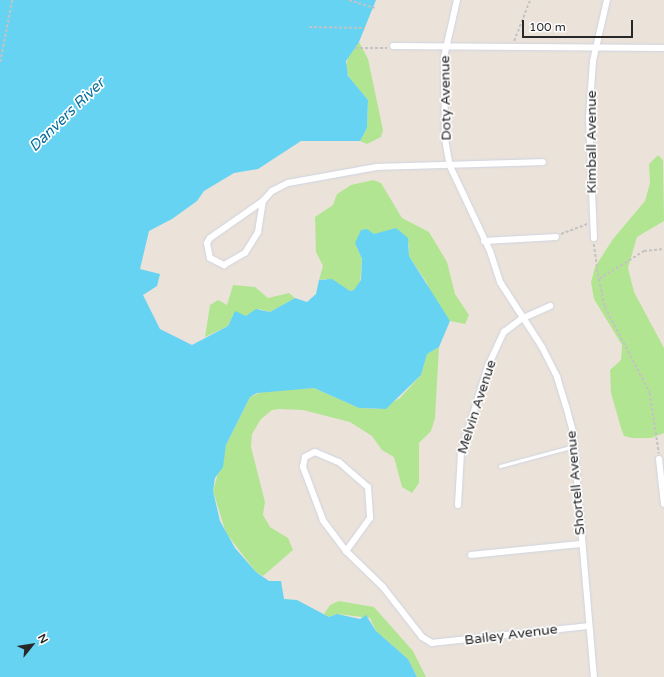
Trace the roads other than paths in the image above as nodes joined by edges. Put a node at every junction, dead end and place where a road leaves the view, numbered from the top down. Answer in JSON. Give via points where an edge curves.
{"nodes":[{"id":1,"x":457,"y":0,"type":"edge"},
{"id":2,"x":607,"y":0,"type":"edge"},
{"id":3,"x":393,"y":46,"type":"road end"},
{"id":4,"x":445,"y":46,"type":"junction"},
{"id":5,"x":596,"y":46,"type":"junction"},
{"id":6,"x":664,"y":48,"type":"edge"},
{"id":7,"x":543,"y":162,"type":"dead end"},
{"id":8,"x":450,"y":166,"type":"junction"},
{"id":9,"x":263,"y":201,"type":"junction"},
{"id":10,"x":556,"y":237,"type":"road end"},
{"id":11,"x":594,"y":238,"type":"dead end"},
{"id":12,"x":484,"y":241,"type":"junction"},
{"id":13,"x":500,"y":282,"type":"joint"},
{"id":14,"x":550,"y":306,"type":"dead end"},
{"id":15,"x":521,"y":319,"type":"junction"},
{"id":16,"x":574,"y":446,"type":"junction"},
{"id":17,"x":659,"y":459,"type":"road end"},
{"id":18,"x":500,"y":466,"type":"dead end"},
{"id":19,"x":664,"y":504,"type":"edge"},
{"id":20,"x":458,"y":505,"type":"dead end"},
{"id":21,"x":582,"y":544,"type":"junction"},
{"id":22,"x":346,"y":551,"type":"junction"},
{"id":23,"x":471,"y":555,"type":"dead end"},
{"id":24,"x":589,"y":626,"type":"junction"},
{"id":25,"x":594,"y":677,"type":"edge"}],
"edges":[{"from":1,"to":4,"type":"street","name":"Doty Avenue"},
{"from":2,"to":5,"type":"street","name":"Kimball Avenue"},
{"from":3,"to":4,"type":"street"},
{"from":4,"to":5,"type":"street"},
{"from":4,"to":8,"type":"street","name":"Doty Avenue","via":[[444,139]]},
{"from":5,"to":6,"type":"street"},
{"from":5,"to":11,"type":"street","name":"Kimball Avenue","via":[[589,117]]},
{"from":7,"to":8,"type":"street"},
{"from":8,"to":9,"type":"street","via":[[376,167],[311,176],[277,188]]},
{"from":8,"to":12,"type":"street","name":"Doty Avenue"},
{"from":9,"to":9,"type":"street","via":[[253,244],[224,265],[210,258],[207,243],[210,238]]},
{"from":10,"to":12,"type":"street"},
{"from":12,"to":13,"type":"street","name":"Doty Avenue"},
{"from":13,"to":15,"type":"street","name":"Shortell Avenue"},
{"from":14,"to":15,"type":"street","name":"Melvin Avenue"},
{"from":15,"to":16,"type":"street","name":"Shortell Avenue","via":[[558,377]]},
{"from":15,"to":20,"type":"street","name":"Melvin Avenue","via":[[504,332],[485,373],[461,453]]},
{"from":16,"to":18,"type":"lane"},
{"from":16,"to":21,"type":"street","name":"Shortell Avenue"},
{"from":17,"to":19,"type":"street"},
{"from":21,"to":23,"type":"street"},
{"from":21,"to":24,"type":"street","name":"Shortell Avenue"},
{"from":22,"to":22,"type":"street","via":[[322,520],[302,462],[309,453],[325,454],[340,462],[368,488],[370,518]]},
{"from":22,"to":24,"type":"street","name":"Bailey Avenue","via":[[383,587],[422,637],[432,643]]},
{"from":24,"to":25,"type":"street","name":"Shortell Avenue"}]}
